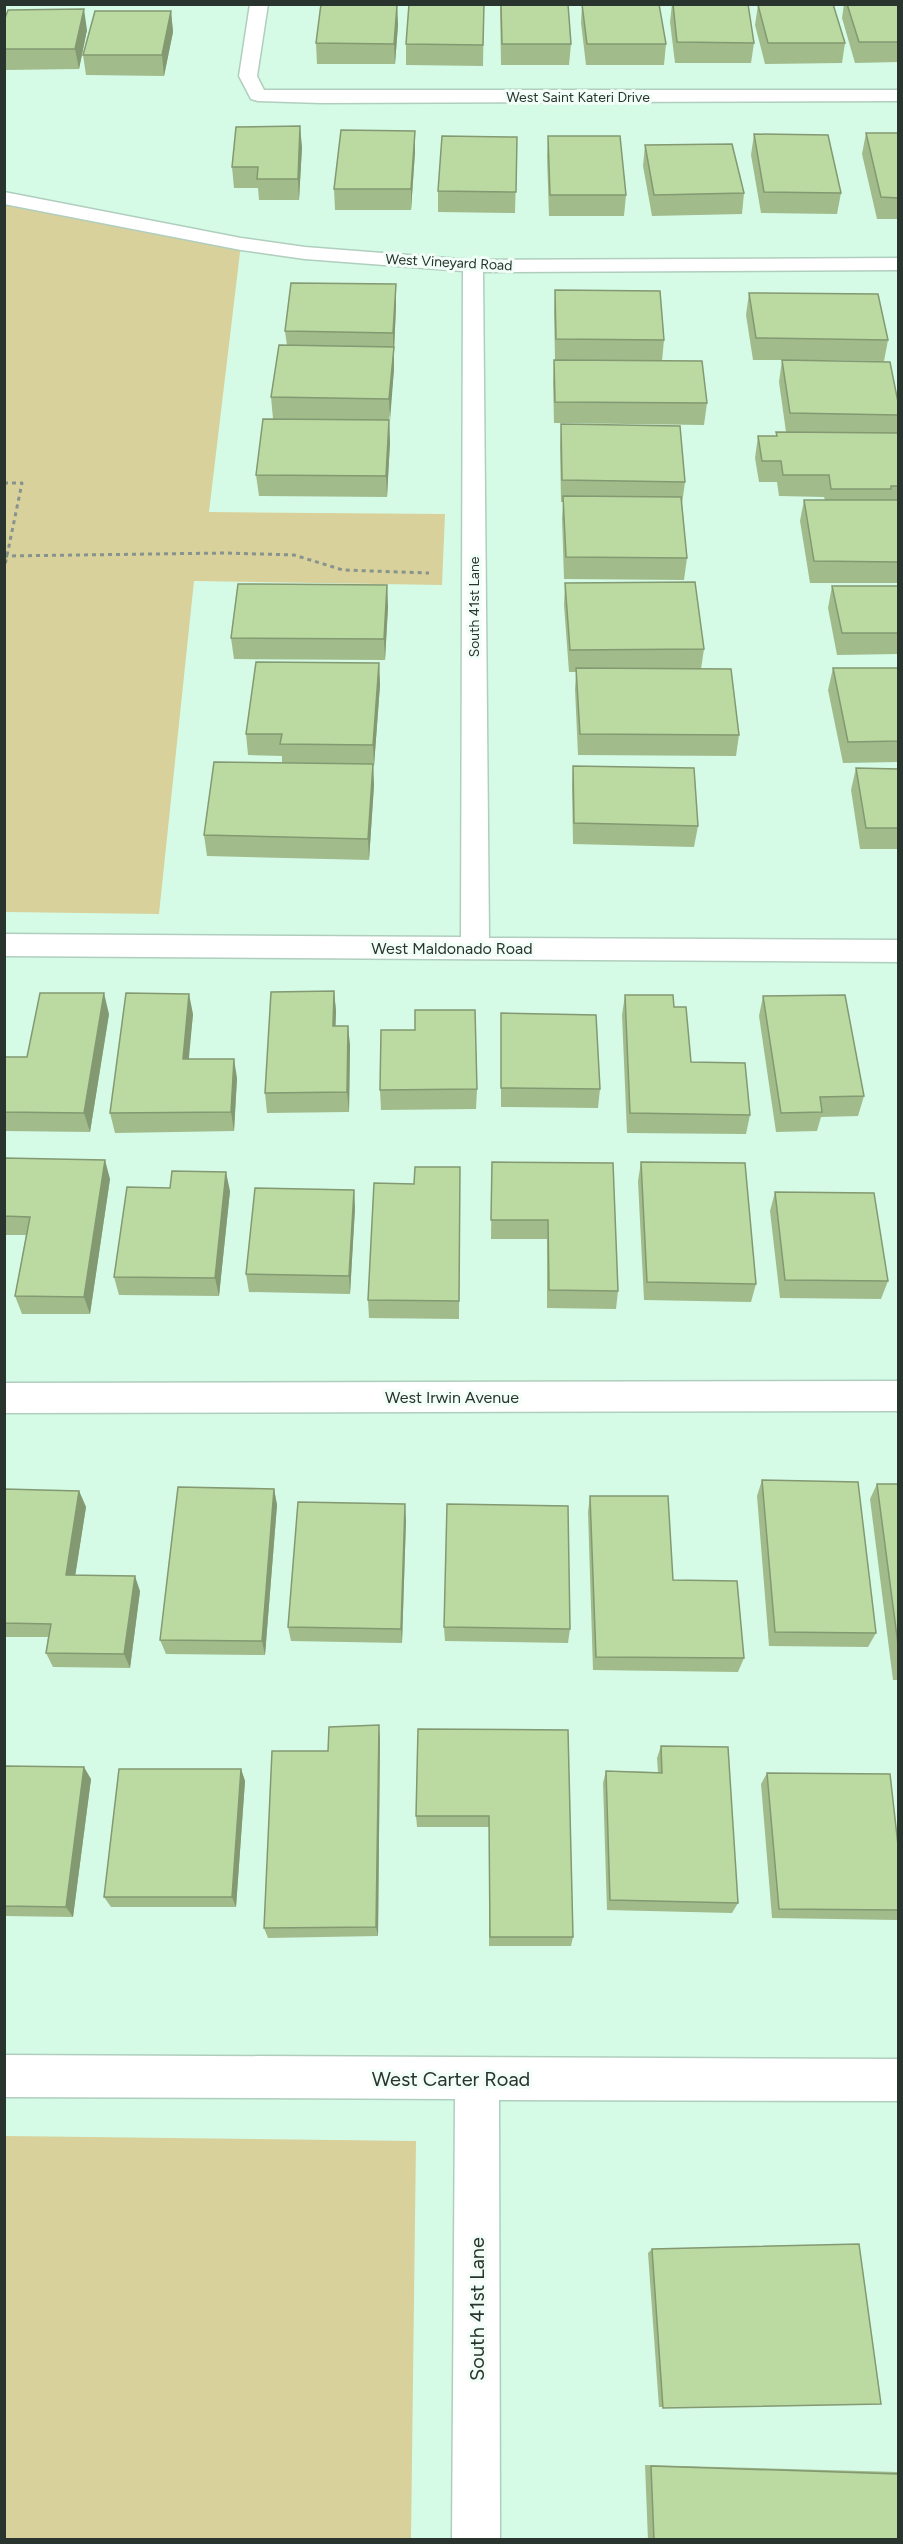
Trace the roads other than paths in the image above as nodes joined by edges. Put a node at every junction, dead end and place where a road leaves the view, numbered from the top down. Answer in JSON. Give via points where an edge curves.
{"nodes":[{"id":1,"x":259,"y":4,"type":"edge"},
{"id":2,"x":898,"y":96,"type":"edge"},
{"id":3,"x":4,"y":198,"type":"edge"},
{"id":4,"x":898,"y":264,"type":"edge"},
{"id":5,"x":473,"y":266,"type":"junction"},
{"id":6,"x":4,"y":945,"type":"edge"},
{"id":7,"x":475,"y":948,"type":"junction"},
{"id":8,"x":898,"y":951,"type":"edge"},
{"id":9,"x":898,"y":1396,"type":"edge"},
{"id":10,"x":4,"y":1398,"type":"edge"},
{"id":11,"x":4,"y":2076,"type":"edge"},
{"id":12,"x":477,"y":2079,"type":"junction"},
{"id":13,"x":898,"y":2080,"type":"edge"},
{"id":14,"x":476,"y":2540,"type":"edge"}],
"edges":[{"from":1,"to":2,"type":"street","name":"West Saint Kateri Drive","via":[[248,76],[258,95]]},
{"from":3,"to":5,"type":"street","name":"West Vineyard Road","via":[[241,244]]},
{"from":4,"to":5,"type":"street","name":"West Vineyard Road"},
{"from":5,"to":7,"type":"street","name":"South 41st Lane"},
{"from":6,"to":7,"type":"street","name":"West Maldonado Road"},
{"from":7,"to":8,"type":"street","name":"West Maldonado Road"},
{"from":9,"to":10,"type":"street","name":"West Irwin Avenue"},
{"from":11,"to":12,"type":"street","name":"West Carter Road"},
{"from":12,"to":13,"type":"street","name":"West Carter Road"},
{"from":12,"to":14,"type":"street","name":"South 41st Lane"}]}
